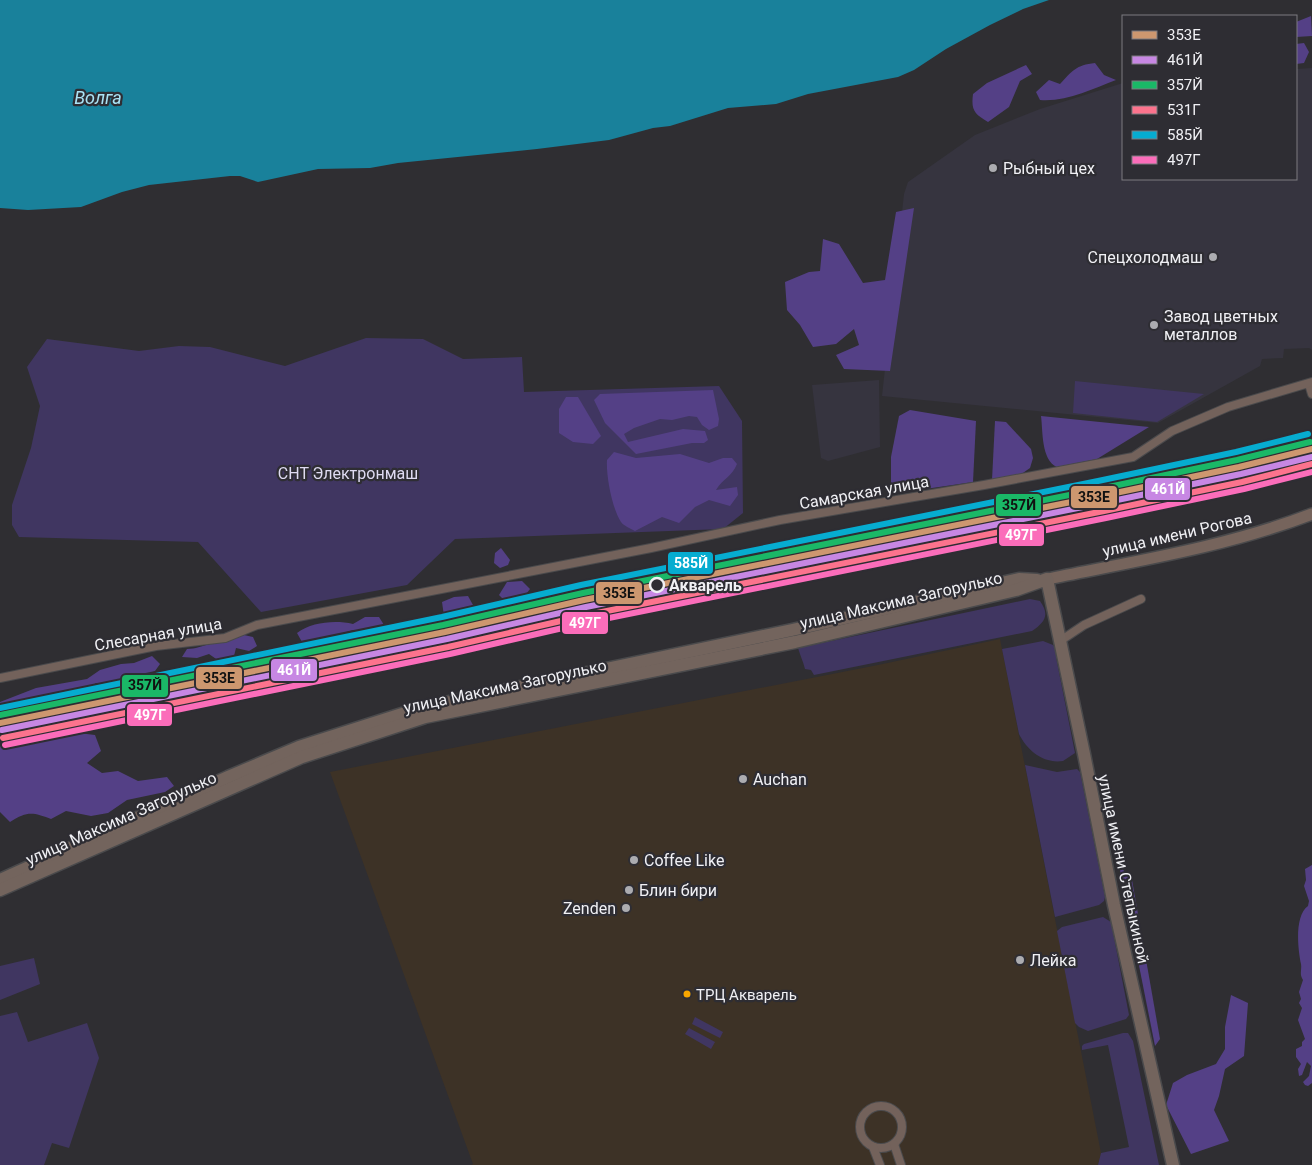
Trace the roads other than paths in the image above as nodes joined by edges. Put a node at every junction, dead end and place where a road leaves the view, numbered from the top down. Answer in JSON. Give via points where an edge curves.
{"nodes":[{"id":1,"x":1311,"y":383,"type":"edge"},
{"id":2,"x":1312,"y":394,"type":"edge"},
{"id":3,"x":1312,"y":514,"type":"edge"},
{"id":4,"x":1043,"y":580,"type":"junction"},
{"id":5,"x":409,"y":596,"type":"joint"},
{"id":6,"x":1141,"y":599,"type":"dead end"},
{"id":7,"x":1060,"y":641,"type":"junction"},
{"id":8,"x":0,"y":678,"type":"edge"},
{"id":9,"x":0,"y":880,"type":"edge"},
{"id":10,"x":0,"y":890,"type":"edge"},
{"id":11,"x":894,"y":1144,"type":"junction"},
{"id":12,"x":873,"y":1147,"type":"junction"},
{"id":13,"x":880,"y":1165,"type":"edge"},
{"id":14,"x":901,"y":1165,"type":"edge"},
{"id":15,"x":1173,"y":1165,"type":"edge"}],
"edges":[{"from":1,"to":2,"type":"street"},
{"from":1,"to":5,"type":"street","name":"Самарская улица","via":[[1220,410],[1172,431],[1133,457],[780,520]]},
{"from":3,"to":4,"type":"main road","name":"улица имени Рогова","via":[[1202,548]]},
{"from":4,"to":7,"type":"main road","name":"улица имени Степыкиной"},
{"from":4,"to":9,"type":"main road","name":"улица Максима Загорулько","via":[[1019,579],[421,708],[299,747],[228,776]]},
{"from":4,"to":10,"type":"main road","name":"улица Максима Загорулько","via":[[1016,590],[795,642],[425,717],[302,756]]},
{"from":5,"to":8,"type":"street","name":"Слесарная улица","via":[[257,625],[225,638],[156,646]]},
{"from":6,"to":7,"type":"street","via":[[1084,625]]},
{"from":7,"to":15,"type":"main road","name":"улица имени Степыкиной","via":[[1116,914]]},
{"from":11,"to":12,"type":"street"},
{"from":11,"to":12,"type":"street","via":[[902,1130],[898,1114],[884,1106],[876,1107],[864,1115],[860,1123],[862,1136]]},
{"from":11,"to":14,"type":"street"},
{"from":12,"to":13,"type":"street"}]}
